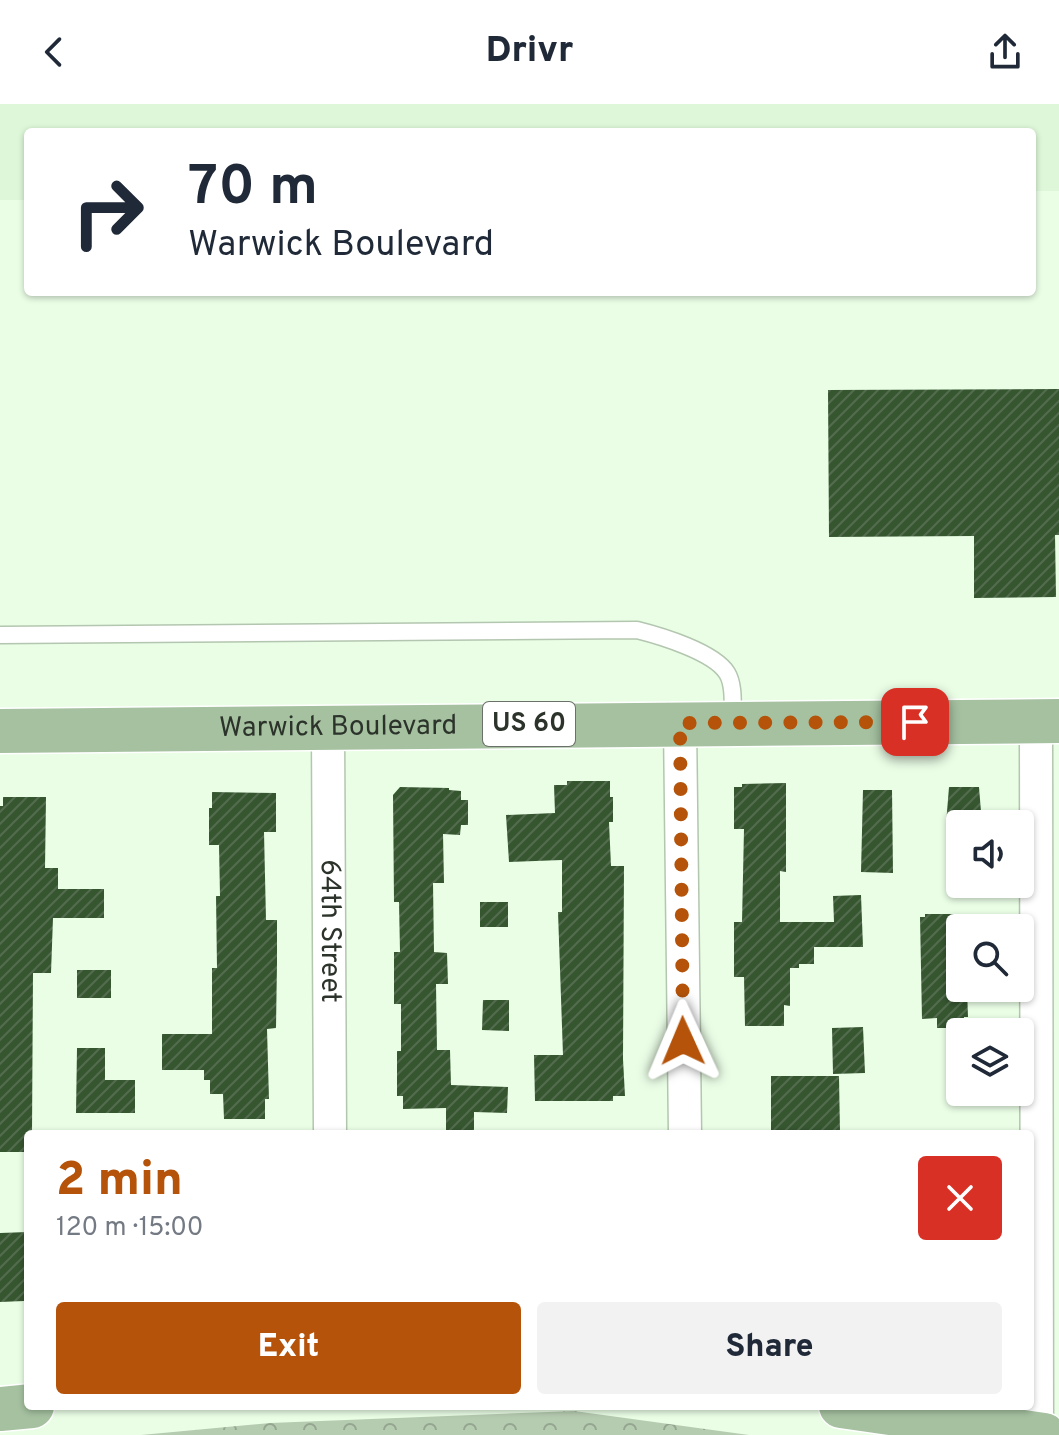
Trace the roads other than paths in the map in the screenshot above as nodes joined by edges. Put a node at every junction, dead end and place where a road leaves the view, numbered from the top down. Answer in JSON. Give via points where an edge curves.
{"nodes":[{"id":1,"x":0,"y":635,"type":"edge"},
{"id":2,"x":1048,"y":721,"type":"edge"},
{"id":3,"x":680,"y":723,"type":"junction"},
{"id":4,"x":733,"y":723,"type":"junction"},
{"id":5,"x":328,"y":727,"type":"junction"},
{"id":6,"x":0,"y":731,"type":"edge"},
{"id":7,"x":330,"y":1130,"type":"edge"},
{"id":8,"x":685,"y":1130,"type":"edge"},
{"id":9,"x":24,"y":1407,"type":"edge"},
{"id":10,"x":0,"y":1409,"type":"edge"},
{"id":11,"x":869,"y":1410,"type":"edge"},
{"id":12,"x":1037,"y":1434,"type":"edge"},
{"id":13,"x":1044,"y":1435,"type":"edge"}],
"edges":[{"from":1,"to":4,"type":"lane","via":[[614,629],[656,635],[704,655],[726,671]]},
{"from":2,"to":4,"type":"main road","name":"Warwick Boulevard","number":"US 60"},
{"from":2,"to":12,"type":"street"},
{"from":3,"to":4,"type":"main road","name":"Warwick Boulevard","number":"US 60"},
{"from":3,"to":5,"type":"main road","name":"Warwick Boulevard","number":"US 60"},
{"from":3,"to":8,"type":"street"},
{"from":5,"to":6,"type":"main road","name":"Warwick Boulevard","number":"US 60"},
{"from":5,"to":7,"type":"street","name":"64th Street"},
{"from":9,"to":10,"type":"main road"},
{"from":11,"to":12,"type":"main road"},
{"from":12,"to":13,"type":"main road"}]}
